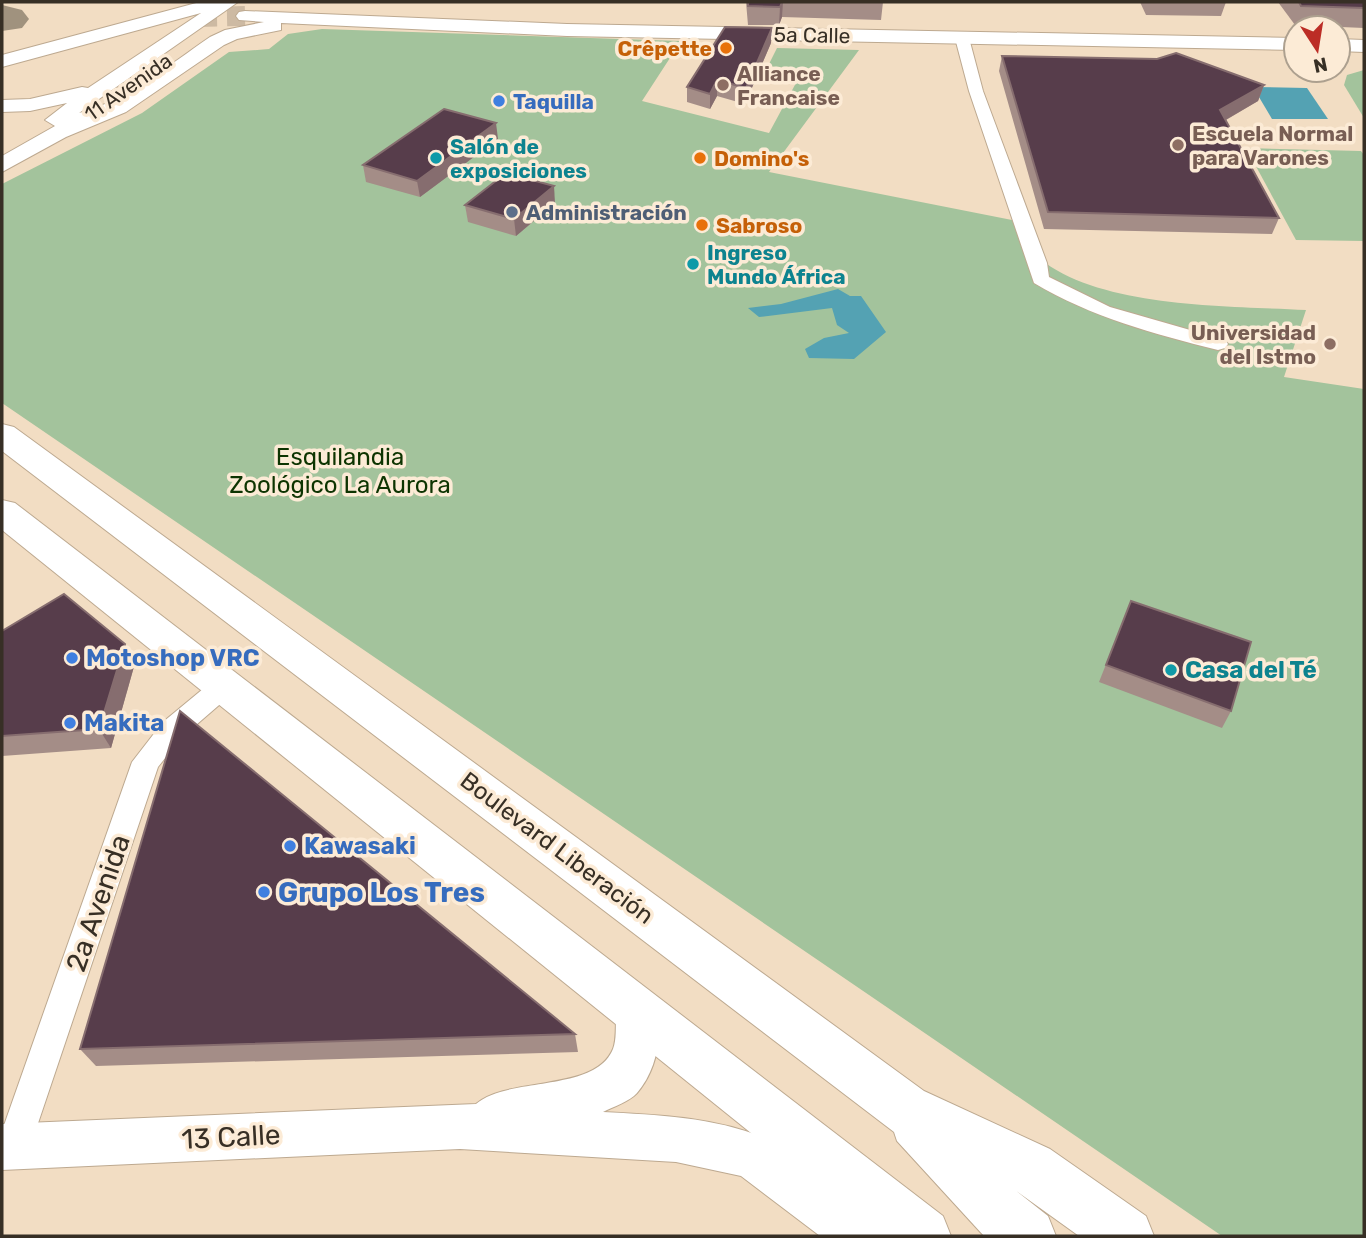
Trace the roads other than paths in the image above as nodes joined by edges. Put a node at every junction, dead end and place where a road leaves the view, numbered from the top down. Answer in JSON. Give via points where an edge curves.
{"nodes":[{"id":1,"x":221,"y":2,"type":"tunnel mouth"},
{"id":2,"x":229,"y":2,"type":"tunnel mouth"},
{"id":3,"x":248,"y":9,"type":"edge"},
{"id":4,"x":197,"y":18,"type":"tunnel mouth"},
{"id":5,"x":134,"y":25,"type":"junction"},
{"id":6,"x":567,"y":30,"type":"junction"},
{"id":7,"x":962,"y":38,"type":"junction"},
{"id":8,"x":1282,"y":44,"type":"edge"},
{"id":9,"x":2,"y":61,"type":"edge"},
{"id":10,"x":111,"y":83,"type":"junction"},
{"id":11,"x":2,"y":106,"type":"edge"},
{"id":12,"x":66,"y":131,"type":"junction"},
{"id":13,"x":2,"y":151,"type":"edge"},
{"id":14,"x":2,"y":165,"type":"edge"},
{"id":15,"x":1218,"y":344,"type":"dead end"},
{"id":16,"x":2,"y":435,"type":"edge"},
{"id":17,"x":2,"y":512,"type":"edge"},
{"id":18,"x":224,"y":686,"type":"junction"},
{"id":19,"x":636,"y":1010,"type":"junction"},
{"id":20,"x":905,"y":1110,"type":"junction"},
{"id":21,"x":460,"y":1126,"type":"junction"},
{"id":22,"x":7,"y":1147,"type":"edge"},
{"id":23,"x":877,"y":1236,"type":"edge"},
{"id":24,"x":923,"y":1236,"type":"edge"},
{"id":25,"x":1028,"y":1236,"type":"edge"},
{"id":26,"x":1126,"y":1236,"type":"edge"}],
"edges":[{"from":1,"to":5,"type":"main road"},
{"from":2,"to":10,"type":"main road","name":"11 Avenida"},
{"from":3,"to":6,"type":"main road","name":"5a Calle"},
{"from":3,"to":12,"type":"main road","name":"11 Avenida"},
{"from":4,"to":5,"type":"main road"},
{"from":5,"to":9,"type":"main road"},
{"from":6,"to":7,"type":"main road","name":"5a Calle"},
{"from":6,"to":12,"type":"main road","via":[[303,24],[254,29],[217,41],[119,108]]},
{"from":7,"to":8,"type":"main road","name":"5a Calle"},
{"from":7,"to":15,"type":"street","via":[[1040,279],[1069,298]]},
{"from":10,"to":11,"type":"main road","via":[[54,100]]},
{"from":10,"to":13,"type":"main road","name":"11 Avenida"},
{"from":12,"to":14,"type":"main road","name":"11 Avenida"},
{"from":16,"to":20,"type":"highway","name":"Boulevard Liberación"},
{"from":17,"to":18,"type":"highway"},
{"from":18,"to":19,"type":"highway"},
{"from":18,"to":22,"type":"street","name":"2a Avenida","via":[[172,730],[146,762]]},
{"from":19,"to":21,"type":"main road","name":"13 Calle","via":[[636,1051],[620,1079],[589,1095]]},
{"from":19,"to":24,"type":"highway"},
{"from":20,"to":25,"type":"highway","via":[[999,1213]]},
{"from":20,"to":26,"type":"highway","name":"Boulevard Liberación","via":[[1031,1168]]},
{"from":21,"to":22,"type":"main road","name":"13 Calle"},
{"from":21,"to":23,"type":"main road","name":"13 Calle","via":[[676,1139],[751,1155],[849,1228]]}]}
